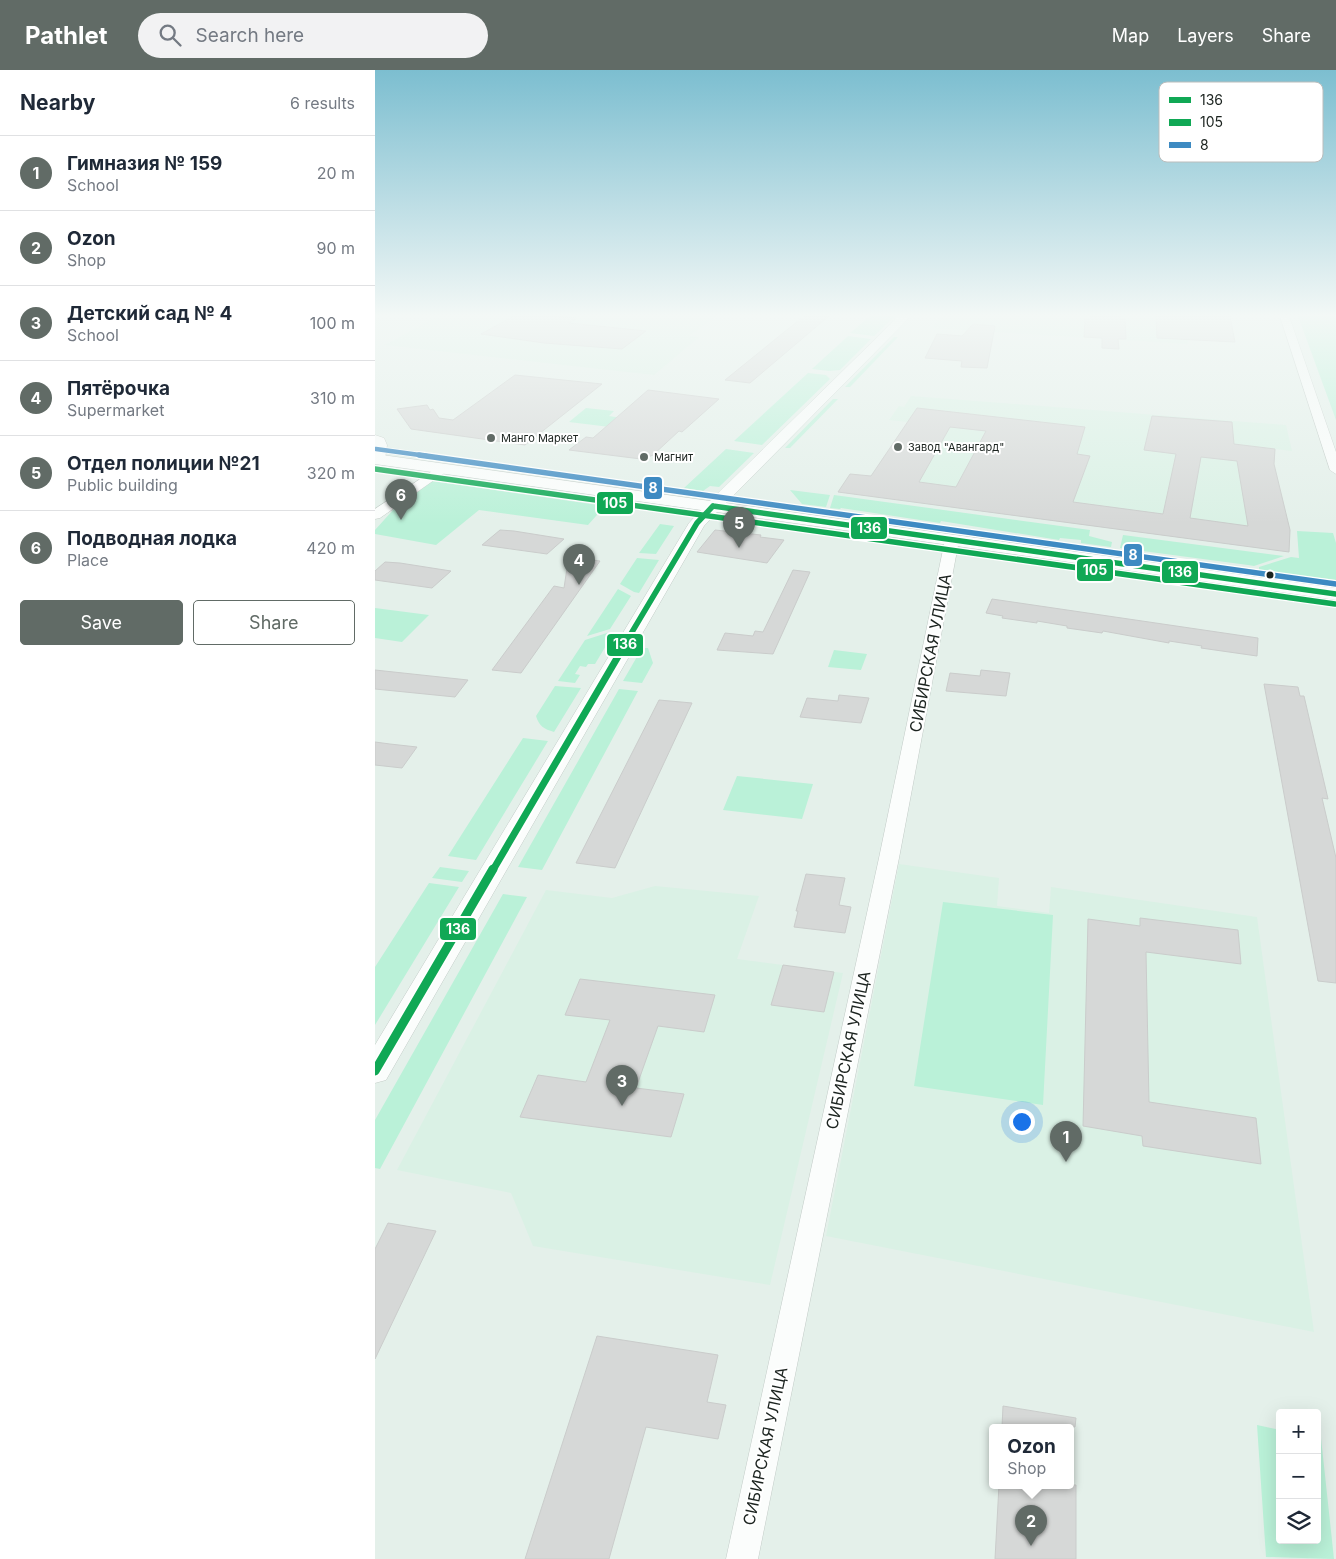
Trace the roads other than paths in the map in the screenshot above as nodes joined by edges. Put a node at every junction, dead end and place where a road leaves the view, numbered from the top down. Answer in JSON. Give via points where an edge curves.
{"nodes":[{"id":1,"x":835,"y":385,"type":"edge"},
{"id":2,"x":1307,"y":385,"type":"edge"},
{"id":3,"x":375,"y":438,"type":"edge"},
{"id":4,"x":377,"y":459,"type":"edge"},
{"id":5,"x":443,"y":468,"type":"junction"},
{"id":6,"x":1336,"y":470,"type":"edge"},
{"id":7,"x":713,"y":506,"type":"junction"},
{"id":8,"x":375,"y":515,"type":"edge"},
{"id":9,"x":952,"y":540,"type":"junction"},
{"id":10,"x":1336,"y":594,"type":"edge"},
{"id":11,"x":375,"y":1071,"type":"edge"},
{"id":12,"x":742,"y":1559,"type":"edge"}],
"edges":[{"from":1,"to":7,"type":"street"},
{"from":2,"to":6,"type":"street"},
{"from":3,"to":4,"type":"street","via":[[381,445]]},
{"from":4,"to":5,"type":"street"},
{"from":5,"to":7,"type":"street"},
{"from":5,"to":8,"type":"street"},
{"from":7,"to":9,"type":"street"},
{"from":7,"to":11,"type":"street","via":[[697,523],[670,567]]},
{"from":9,"to":10,"type":"street"},
{"from":9,"to":12,"type":"street","name":"СИБИРСКАЯ УЛИЦА"}]}
